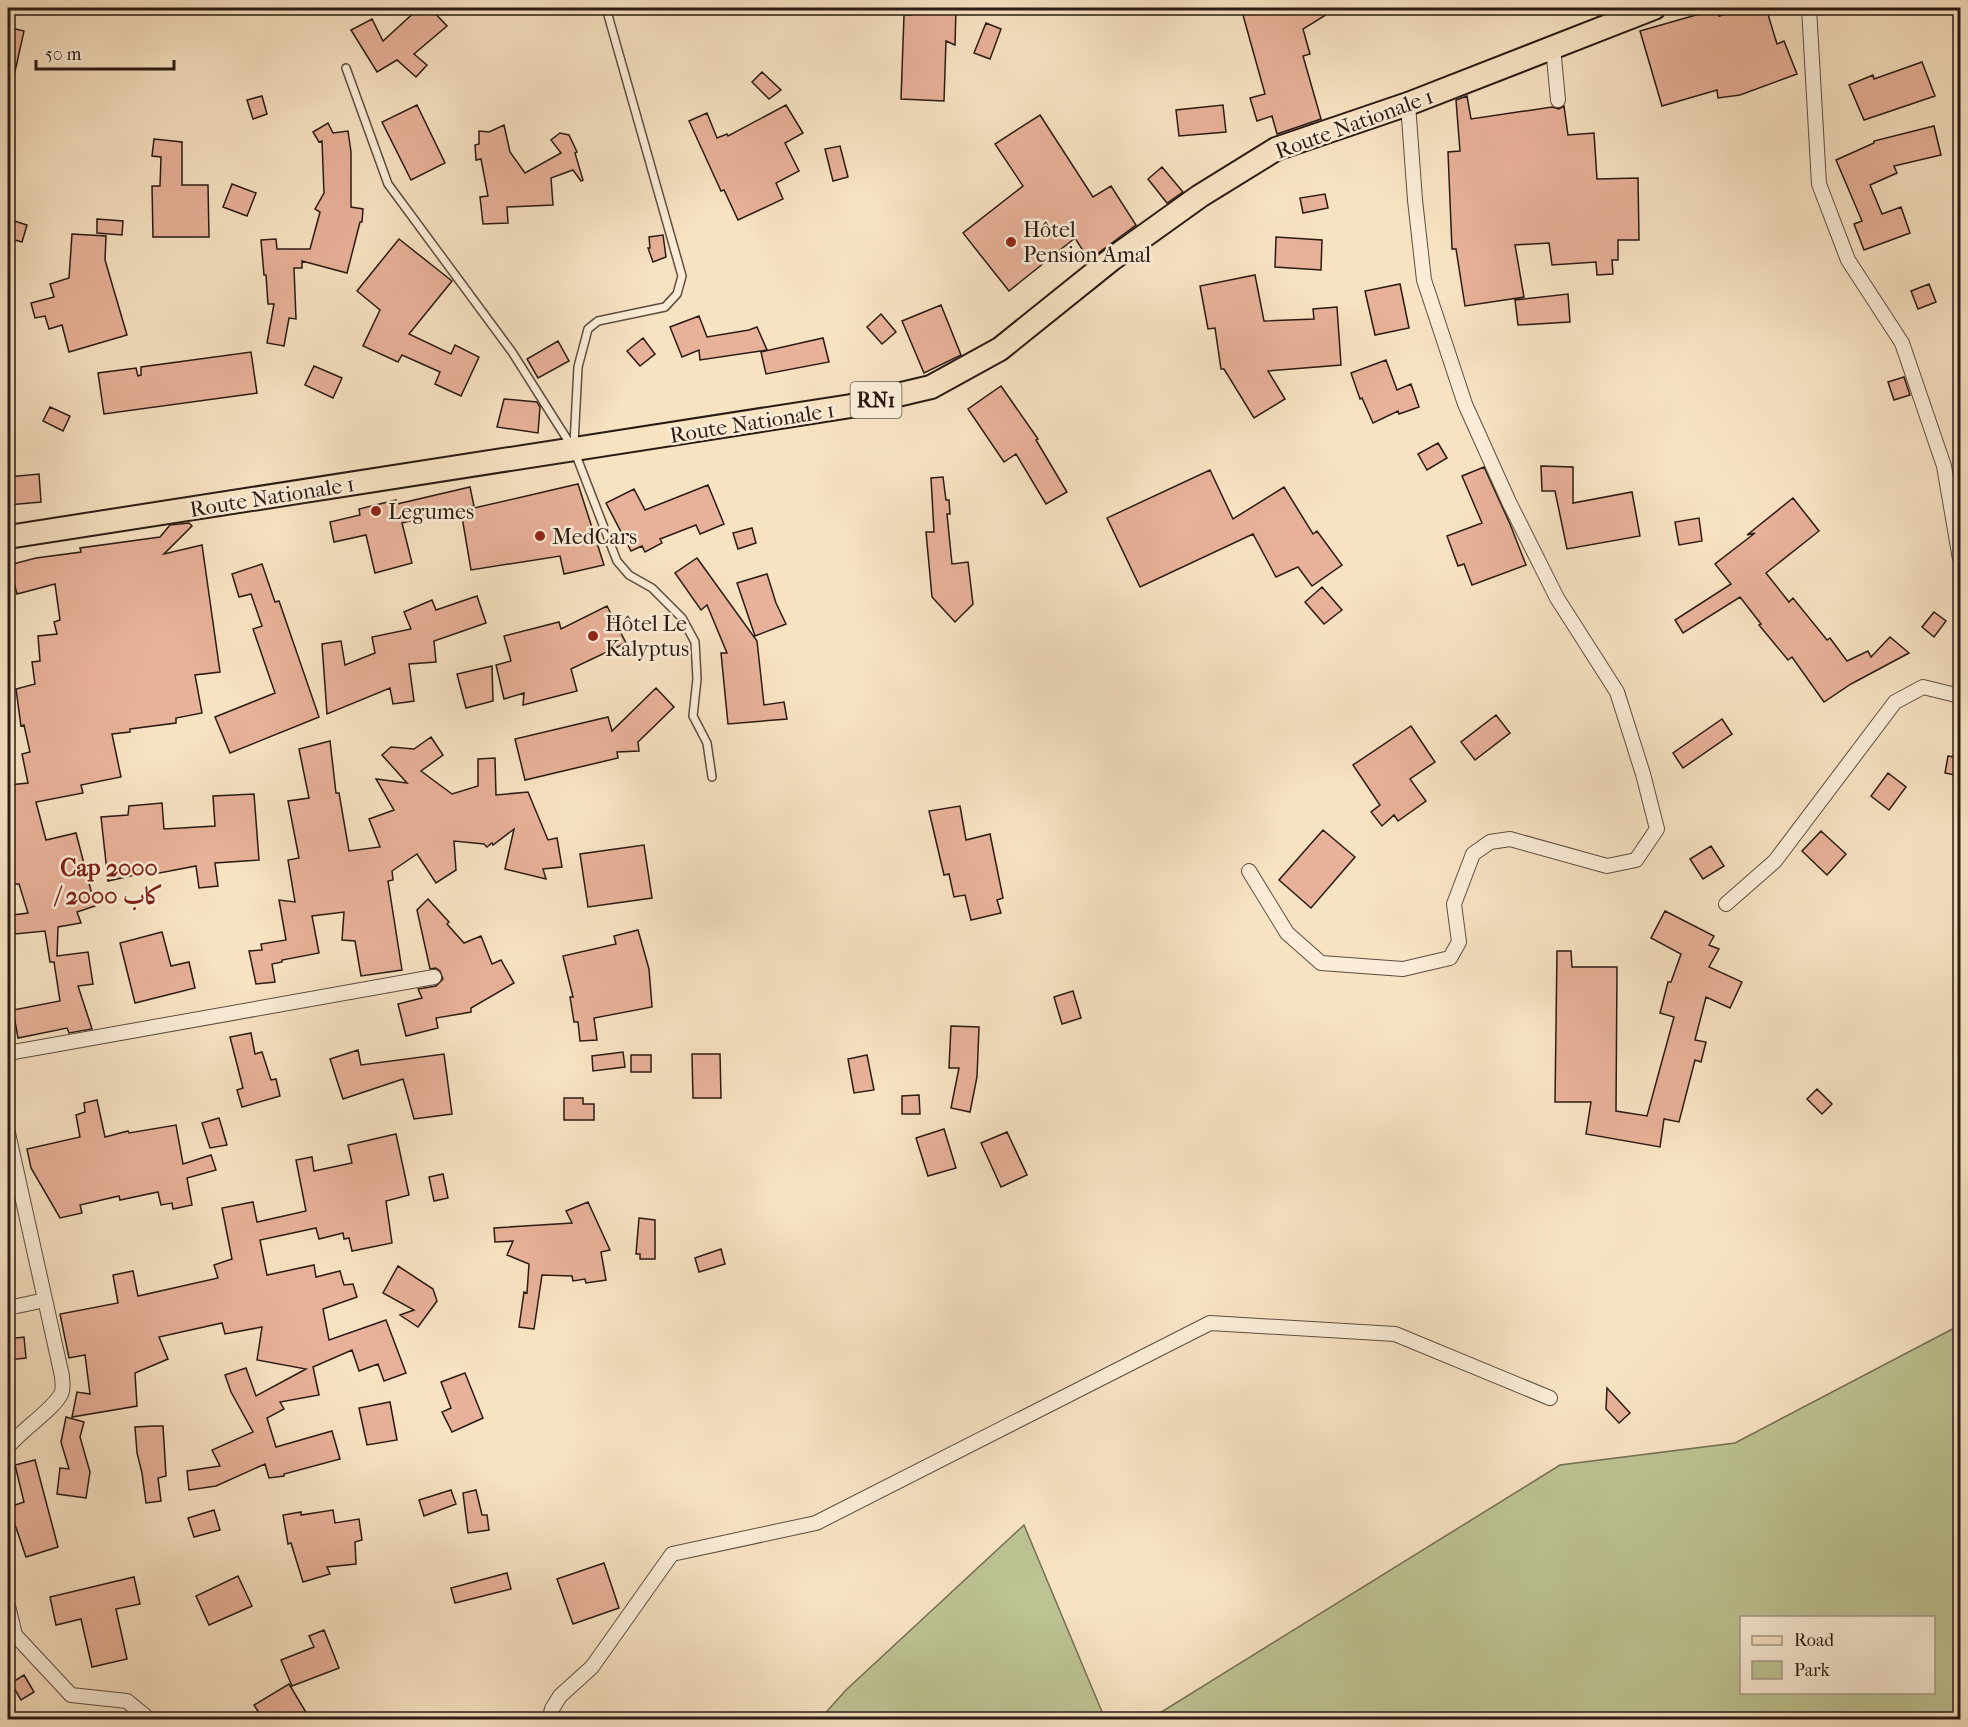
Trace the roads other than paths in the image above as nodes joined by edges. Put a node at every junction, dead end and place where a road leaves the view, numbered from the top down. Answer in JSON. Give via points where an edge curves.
{"nodes":[{"id":1,"x":606,"y":8,"type":"edge"},
{"id":2,"x":1654,"y":8,"type":"edge"},
{"id":3,"x":1809,"y":8,"type":"edge"},
{"id":4,"x":1553,"y":47,"type":"junction"},
{"id":5,"x":346,"y":68,"type":"dead end"},
{"id":6,"x":1558,"y":100,"type":"dead end"},
{"id":7,"x":1408,"y":104,"type":"junction"},
{"id":8,"x":574,"y":450,"type":"junction"},
{"id":9,"x":8,"y":537,"type":"edge"},
{"id":10,"x":1960,"y":559,"type":"edge"},
{"id":11,"x":1960,"y":696,"type":"edge"},
{"id":12,"x":712,"y":777,"type":"dead end"},
{"id":13,"x":1249,"y":871,"type":"dead end"},
{"id":14,"x":1726,"y":904,"type":"dead end"},
{"id":15,"x":434,"y":976,"type":"dead end"},
{"id":16,"x":8,"y":1053,"type":"edge"},
{"id":17,"x":8,"y":1133,"type":"edge"},
{"id":18,"x":45,"y":1300,"type":"junction"},
{"id":19,"x":8,"y":1308,"type":"edge"},
{"id":20,"x":1550,"y":1398,"type":"dead end"},
{"id":21,"x":8,"y":1447,"type":"edge"},
{"id":22,"x":8,"y":1606,"type":"edge"},
{"id":23,"x":150,"y":1719,"type":"edge"},
{"id":24,"x":549,"y":1719,"type":"edge"}],
"edges":[{"from":1,"to":8,"type":"lane","via":[[682,276],[677,294],[665,308],[598,321],[588,329],[578,367]]},
{"from":2,"to":4,"type":"main road","name":"Route Nationale 1","number":"RN1"},
{"from":3,"to":10,"type":"street","via":[[1819,184],[1848,260],[1902,343],[1944,466]]},
{"from":4,"to":6,"type":"street"},
{"from":4,"to":7,"type":"main road","name":"Route Nationale 1","number":"RN1"},
{"from":5,"to":8,"type":"lane","via":[[388,184],[512,352]]},
{"from":7,"to":8,"type":"main road","name":"Route Nationale 1","number":"RN1","via":[[1276,149],[1200,196],[1112,259],[1000,349],[931,387],[851,406]]},
{"from":7,"to":13,"type":"street","via":[[1424,280],[1466,404],[1557,598],[1617,692],[1657,829],[1636,860],[1607,866],[1510,839],[1490,842],[1473,854],[1454,904],[1459,942],[1450,958],[1403,969],[1321,963],[1287,933]]},
{"from":8,"to":9,"type":"main road","name":"Route Nationale 1","number":"RN1"},
{"from":8,"to":12,"type":"lane","via":[[616,561],[629,575],[652,588],[682,618],[695,642],[693,716],[707,743]]},
{"from":11,"to":14,"type":"street","via":[[1923,687],[1895,702],[1775,861]]},
{"from":15,"to":16,"type":"street"},
{"from":17,"to":18,"type":"street"},
{"from":18,"to":19,"type":"street"},
{"from":18,"to":21,"type":"street","via":[[63,1392]]},
{"from":20,"to":24,"type":"street","via":[[1395,1334],[1210,1323],[816,1523],[672,1554],[592,1667],[560,1696]]},
{"from":22,"to":23,"type":"street","via":[[15,1635],[71,1695],[127,1701]]}]}
